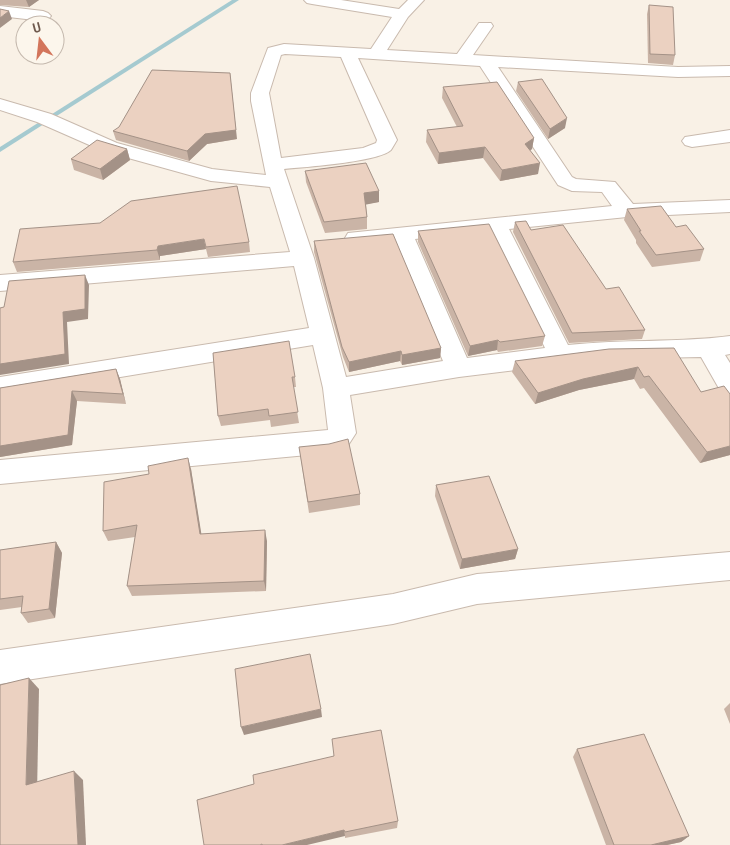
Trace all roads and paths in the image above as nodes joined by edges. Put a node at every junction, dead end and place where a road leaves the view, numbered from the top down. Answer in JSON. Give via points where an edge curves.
{"nodes":[{"id":1,"x":312,"y":0,"type":"edge"},
{"id":2,"x":417,"y":0,"type":"edge"},
{"id":3,"x":0,"y":11,"type":"edge"},
{"id":4,"x":402,"y":14,"type":"junction"},
{"id":5,"x":34,"y":15,"type":"edge"},
{"id":6,"x":484,"y":26,"type":"dead end"},
{"id":7,"x":347,"y":53,"type":"junction"},
{"id":8,"x":375,"y":55,"type":"junction"},
{"id":9,"x":461,"y":60,"type":"junction"},
{"id":10,"x":486,"y":61,"type":"junction"},
{"id":11,"x":730,"y":71,"type":"edge"},
{"id":12,"x":0,"y":104,"type":"edge"},
{"id":13,"x":730,"y":136,"type":"edge"},
{"id":14,"x":692,"y":141,"type":"dead end"},
{"id":15,"x":275,"y":174,"type":"junction"},
{"id":16,"x":730,"y":206,"type":"edge"},
{"id":17,"x":627,"y":211,"type":"junction"},
{"id":18,"x":496,"y":224,"type":"junction"},
{"id":19,"x":402,"y":233,"type":"junction"},
{"id":20,"x":314,"y":246,"type":"junction"},
{"id":21,"x":0,"y":283,"type":"edge"},
{"id":22,"x":322,"y":335,"type":"junction"},
{"id":23,"x":719,"y":346,"type":"edge"},
{"id":24,"x":561,"y":356,"type":"junction"},
{"id":25,"x":459,"y":368,"type":"junction"},
{"id":26,"x":730,"y":385,"type":"edge"},
{"id":27,"x":0,"y":387,"type":"edge"},
{"id":28,"x":336,"y":388,"type":"junction"},
{"id":29,"x":0,"y":472,"type":"edge"},
{"id":30,"x":730,"y":566,"type":"edge"},
{"id":31,"x":0,"y":667,"type":"edge"}],
"edges":[{"from":1,"to":4,"type":"street"},
{"from":2,"to":4,"type":"street"},
{"from":3,"to":5,"type":"street"},
{"from":4,"to":8,"type":"street"},
{"from":6,"to":9,"type":"street"},
{"from":7,"to":8,"type":"street"},
{"from":7,"to":15,"type":"street","via":[[284,49],[274,52],[260,101]]},
{"from":7,"to":15,"type":"street","via":[[387,140],[383,147]]},
{"from":8,"to":9,"type":"street"},
{"from":9,"to":10,"type":"street"},
{"from":10,"to":11,"type":"street","via":[[678,72]]},
{"from":10,"to":17,"type":"street","via":[[565,181],[572,185],[608,186]]},
{"from":12,"to":15,"type":"street","via":[[49,120],[110,147],[211,175]]},
{"from":13,"to":14,"type":"street"},
{"from":15,"to":20,"type":"street"},
{"from":16,"to":17,"type":"street"},
{"from":17,"to":18,"type":"street"},
{"from":18,"to":19,"type":"street"},
{"from":18,"to":24,"type":"street"},
{"from":19,"to":20,"type":"street"},
{"from":19,"to":25,"type":"street"},
{"from":20,"to":21,"type":"street"},
{"from":20,"to":22,"type":"street"},
{"from":22,"to":27,"type":"street"},
{"from":22,"to":28,"type":"street"},
{"from":23,"to":24,"type":"street","via":[[605,350]]},
{"from":23,"to":26,"type":"street"},
{"from":24,"to":25,"type":"street"},
{"from":25,"to":28,"type":"street"},
{"from":28,"to":29,"type":"street","via":[[342,433],[330,442]]},
{"from":30,"to":31,"type":"street","via":[[477,590],[393,609]]}]}
